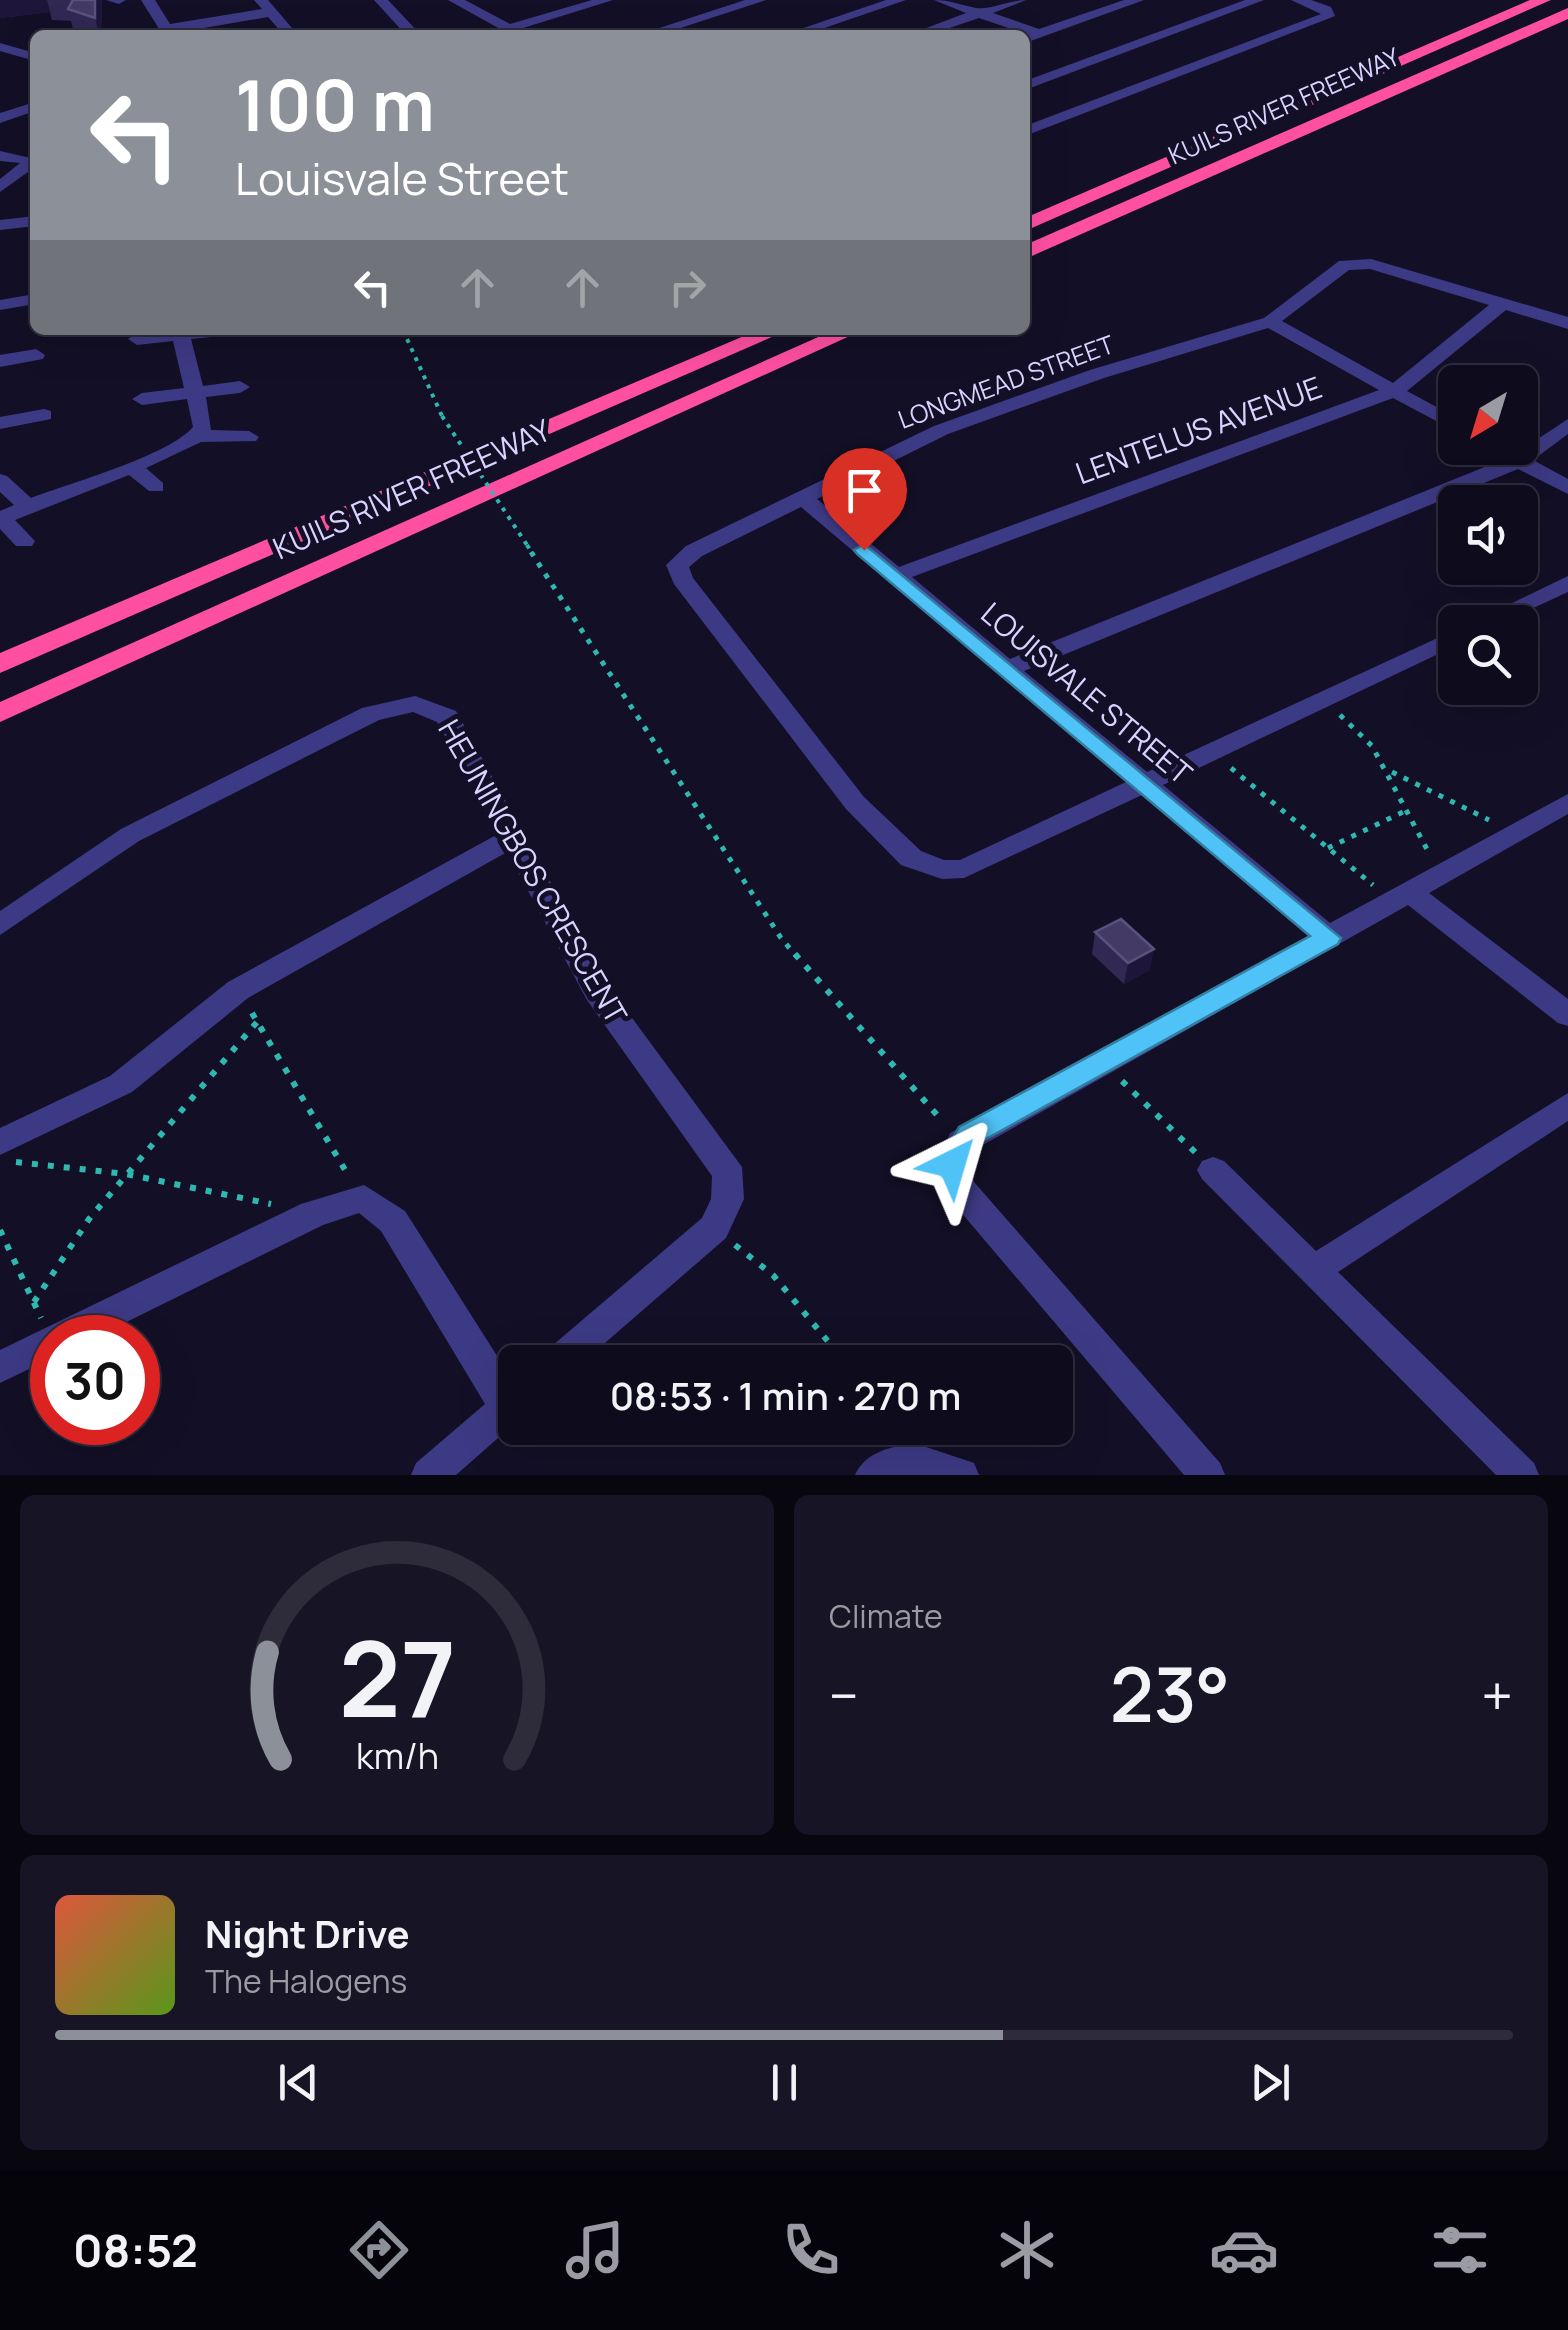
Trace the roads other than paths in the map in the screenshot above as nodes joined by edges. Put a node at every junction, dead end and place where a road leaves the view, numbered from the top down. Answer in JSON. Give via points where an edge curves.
{"nodes":[{"id":1,"x":148,"y":0,"type":"edge"},
{"id":2,"x":381,"y":0,"type":"edge"},
{"id":3,"x":455,"y":0,"type":"edge"},
{"id":4,"x":606,"y":0,"type":"edge"},
{"id":5,"x":759,"y":0,"type":"edge"},
{"id":6,"x":899,"y":0,"type":"edge"},
{"id":7,"x":941,"y":0,"type":"edge"},
{"id":8,"x":1019,"y":0,"type":"edge"},
{"id":9,"x":1137,"y":0,"type":"edge"},
{"id":10,"x":1257,"y":0,"type":"edge"},
{"id":11,"x":1298,"y":0,"type":"edge"},
{"id":12,"x":1543,"y":0,"type":"edge"},
{"id":13,"x":582,"y":3,"type":"edge"},
{"id":14,"x":266,"y":6,"type":"edge"},
{"id":15,"x":1568,"y":13,"type":"edge"},
{"id":16,"x":979,"y":14,"type":"junction"},
{"id":17,"x":167,"y":30,"type":"edge"},
{"id":18,"x":176,"y":30,"type":"edge"},
{"id":19,"x":287,"y":30,"type":"edge"},
{"id":20,"x":409,"y":30,"type":"edge"},
{"id":21,"x":514,"y":30,"type":"edge"},
{"id":22,"x":518,"y":30,"type":"edge"},
{"id":23,"x":661,"y":30,"type":"edge"},
{"id":24,"x":806,"y":30,"type":"edge"},
{"id":25,"x":930,"y":30,"type":"edge"},
{"id":26,"x":1016,"y":30,"type":"edge"},
{"id":27,"x":1032,"y":37,"type":"edge"},
{"id":28,"x":0,"y":47,"type":"edge"},
{"id":29,"x":30,"y":56,"type":"edge"},
{"id":30,"x":1030,"y":84,"type":"edge"},
{"id":31,"x":0,"y":97,"type":"edge"},
{"id":32,"x":30,"y":107,"type":"edge"},
{"id":33,"x":30,"y":107,"type":"edge"},
{"id":34,"x":0,"y":118,"type":"edge"},
{"id":35,"x":1030,"y":129,"type":"edge"},
{"id":36,"x":0,"y":156,"type":"edge"},
{"id":37,"x":30,"y":160,"type":"edge"},
{"id":38,"x":30,"y":161,"type":"edge"},
{"id":39,"x":3,"y":177,"type":"edge"},
{"id":40,"x":30,"y":222,"type":"edge"},
{"id":41,"x":1030,"y":223,"type":"edge"},
{"id":42,"x":0,"y":225,"type":"edge"},
{"id":43,"x":1030,"y":252,"type":"edge"},
{"id":44,"x":29,"y":300,"type":"dead end"},
{"id":45,"x":1502,"y":304,"type":"junction"},
{"id":46,"x":0,"y":305,"type":"edge"},
{"id":47,"x":1270,"y":322,"type":"junction"},
{"id":48,"x":1568,"y":323,"type":"edge"},
{"id":49,"x":162,"y":335,"type":"edge"},
{"id":50,"x":181,"y":335,"type":"edge"},
{"id":51,"x":765,"y":335,"type":"edge"},
{"id":52,"x":841,"y":335,"type":"edge"},
{"id":53,"x":137,"y":339,"type":"dead end"},
{"id":54,"x":36,"y":355,"type":"dead end"},
{"id":55,"x":0,"y":361,"type":"edge"},
{"id":56,"x":240,"y":387,"type":"dead end"},
{"id":57,"x":1395,"y":391,"type":"junction"},
{"id":58,"x":196,"y":393,"type":"junction"},
{"id":59,"x":142,"y":399,"type":"dead end"},
{"id":60,"x":44,"y":415,"type":"dead end"},
{"id":61,"x":1438,"y":415,"type":"edge"},
{"id":62,"x":0,"y":422,"type":"edge"},
{"id":63,"x":1568,"y":426,"type":"edge"},
{"id":64,"x":197,"y":436,"type":"junction"},
{"id":65,"x":249,"y":437,"type":"dead end"},
{"id":66,"x":1538,"y":447,"type":"edge"},
{"id":67,"x":1509,"y":465,"type":"edge"},
{"id":68,"x":1526,"y":465,"type":"edge"},
{"id":69,"x":132,"y":467,"type":"junction"},
{"id":70,"x":0,"y":480,"type":"edge"},
{"id":71,"x":156,"y":487,"type":"dead end"},
{"id":72,"x":1568,"y":488,"type":"edge"},
{"id":73,"x":803,"y":498,"type":"junction"},
{"id":74,"x":28,"y":508,"type":"junction"},
{"id":75,"x":0,"y":518,"type":"edge"},
{"id":76,"x":24,"y":541,"type":"dead end"},
{"id":77,"x":894,"y":576,"type":"junction"},
{"id":78,"x":1568,"y":583,"type":"edge"},
{"id":79,"x":1521,"y":605,"type":"edge"},
{"id":80,"x":1438,"y":645,"type":"edge"},
{"id":81,"x":0,"y":664,"type":"edge"},
{"id":82,"x":1007,"y":669,"type":"junction"},
{"id":83,"x":0,"y":712,"type":"edge"},
{"id":84,"x":1146,"y":786,"type":"junction"},
{"id":85,"x":1568,"y":803,"type":"edge"},
{"id":86,"x":512,"y":838,"type":"junction"},
{"id":87,"x":1401,"y":897,"type":"junction"},
{"id":88,"x":0,"y":924,"type":"edge"},
{"id":89,"x":1328,"y":938,"type":"junction"},
{"id":90,"x":1568,"y":1015,"type":"edge"},
{"id":91,"x":1568,"y":1105,"type":"edge"},
{"id":92,"x":1,"y":1152,"type":"edge"},
{"id":93,"x":1213,"y":1170,"type":"road end"},
{"id":94,"x":1314,"y":1270,"type":"junction"},
{"id":95,"x":105,"y":1315,"type":"edge"},
{"id":96,"x":578,"y":1345,"type":"edge"},
{"id":97,"x":30,"y":1352,"type":"edge"},
{"id":98,"x":0,"y":1367,"type":"edge"},
{"id":99,"x":498,"y":1384,"type":"edge"},
{"id":100,"x":498,"y":1415,"type":"edge"},
{"id":101,"x":428,"y":1475,"type":"edge"},
{"id":102,"x":873,"y":1475,"type":"edge"},
{"id":103,"x":961,"y":1475,"type":"edge"},
{"id":104,"x":1207,"y":1475,"type":"edge"},
{"id":105,"x":1521,"y":1475,"type":"edge"}],
"edges":[{"from":1,"to":17,"type":"street"},
{"from":2,"to":20,"type":"street"},
{"from":3,"to":21,"type":"street"},
{"from":4,"to":13,"type":"street"},
{"from":5,"to":23,"type":"street"},
{"from":6,"to":24,"type":"street"},
{"from":7,"to":16,"type":"street"},
{"from":8,"to":16,"type":"street"},
{"from":9,"to":27,"type":"street"},
{"from":10,"to":30,"type":"street"},
{"from":11,"to":35,"type":"street","via":[[1328,16]]},
{"from":12,"to":41,"type":"highway","name":"KUILS RIVER FREEWAY"},
{"from":13,"to":22,"type":"street"},
{"from":14,"to":18,"type":"street"},
{"from":14,"to":19,"type":"street"},
{"from":15,"to":43,"type":"highway","name":"KUILS RIVER FREEWAY"},
{"from":16,"to":25,"type":"street"},
{"from":16,"to":26,"type":"street"},
{"from":28,"to":29,"type":"street"},
{"from":31,"to":32,"type":"street"},
{"from":33,"to":34,"type":"street"},
{"from":36,"to":37,"type":"street"},
{"from":38,"to":39,"type":"street"},
{"from":40,"to":42,"type":"street"},
{"from":44,"to":46,"type":"street"},
{"from":45,"to":47,"type":"street","name":"LONGMEAD STREET","via":[[1356,262]]},
{"from":45,"to":48,"type":"street"},
{"from":45,"to":57,"type":"street","name":"LENTELUS AVENUE"},
{"from":47,"to":57,"type":"street"},
{"from":47,"to":73,"type":"street","name":"LONGMEAD STREET","via":[[940,430]]},
{"from":49,"to":53,"type":"street"},
{"from":50,"to":58,"type":"street"},
{"from":51,"to":81,"type":"highway","name":"KUILS RIVER FREEWAY"},
{"from":52,"to":83,"type":"highway","name":"KUILS RIVER FREEWAY"},
{"from":54,"to":55,"type":"street"},
{"from":56,"to":58,"type":"street"},
{"from":57,"to":61,"type":"street"},
{"from":57,"to":77,"type":"street","name":"LENTELUS AVENUE"},
{"from":58,"to":59,"type":"street"},
{"from":58,"to":64,"type":"street","via":[[203,421]]},
{"from":60,"to":62,"type":"street"},
{"from":63,"to":66,"type":"street"},
{"from":64,"to":65,"type":"street"},
{"from":64,"to":69,"type":"street"},
{"from":67,"to":82,"type":"street"},
{"from":68,"to":72,"type":"street"},
{"from":69,"to":71,"type":"street"},
{"from":69,"to":74,"type":"street"},
{"from":70,"to":74,"type":"street"},
{"from":73,"to":77,"type":"street","name":"LOUISVALE STREET"},
{"from":73,"to":84,"type":"street","name":"LONGMEAD STREET","via":[[677,565],[856,803],[926,866],[964,869]]},
{"from":74,"to":75,"type":"street"},
{"from":75,"to":76,"type":"street"},
{"from":77,"to":82,"type":"street","name":"LOUISVALE STREET"},
{"from":78,"to":79,"type":"street"},
{"from":80,"to":84,"type":"street"},
{"from":82,"to":84,"type":"street","name":"LOUISVALE STREET"},
{"from":84,"to":89,"type":"street","name":"LOUISVALE STREET"},
{"from":85,"to":87,"type":"street"},
{"from":86,"to":88,"type":"street","name":"HEUNINGBOS CRESCENT","via":[[447,717],[404,704],[371,714],[130,835]]},
{"from":86,"to":92,"type":"street","via":[[238,990],[121,1084]]},
{"from":86,"to":96,"type":"street","name":"HEUNINGBOS CRESCENT","via":[[604,1004],[726,1167],[730,1194],[714,1228]]},
{"from":87,"to":89,"type":"street"},
{"from":87,"to":90,"type":"street"},
{"from":89,"to":104,"type":"street","via":[[969,1135],[956,1152],[952,1172],[959,1188]]},
{"from":91,"to":94,"type":"street"},
{"from":93,"to":94,"type":"street"},
{"from":94,"to":105,"type":"street"},
{"from":95,"to":99,"type":"street","via":[[313,1214],[364,1198],[393,1222]]},
{"from":97,"to":98,"type":"street"},
{"from":100,"to":101,"type":"street"},
{"from":102,"to":103,"type":"street","via":[[916,1460]]}]}
